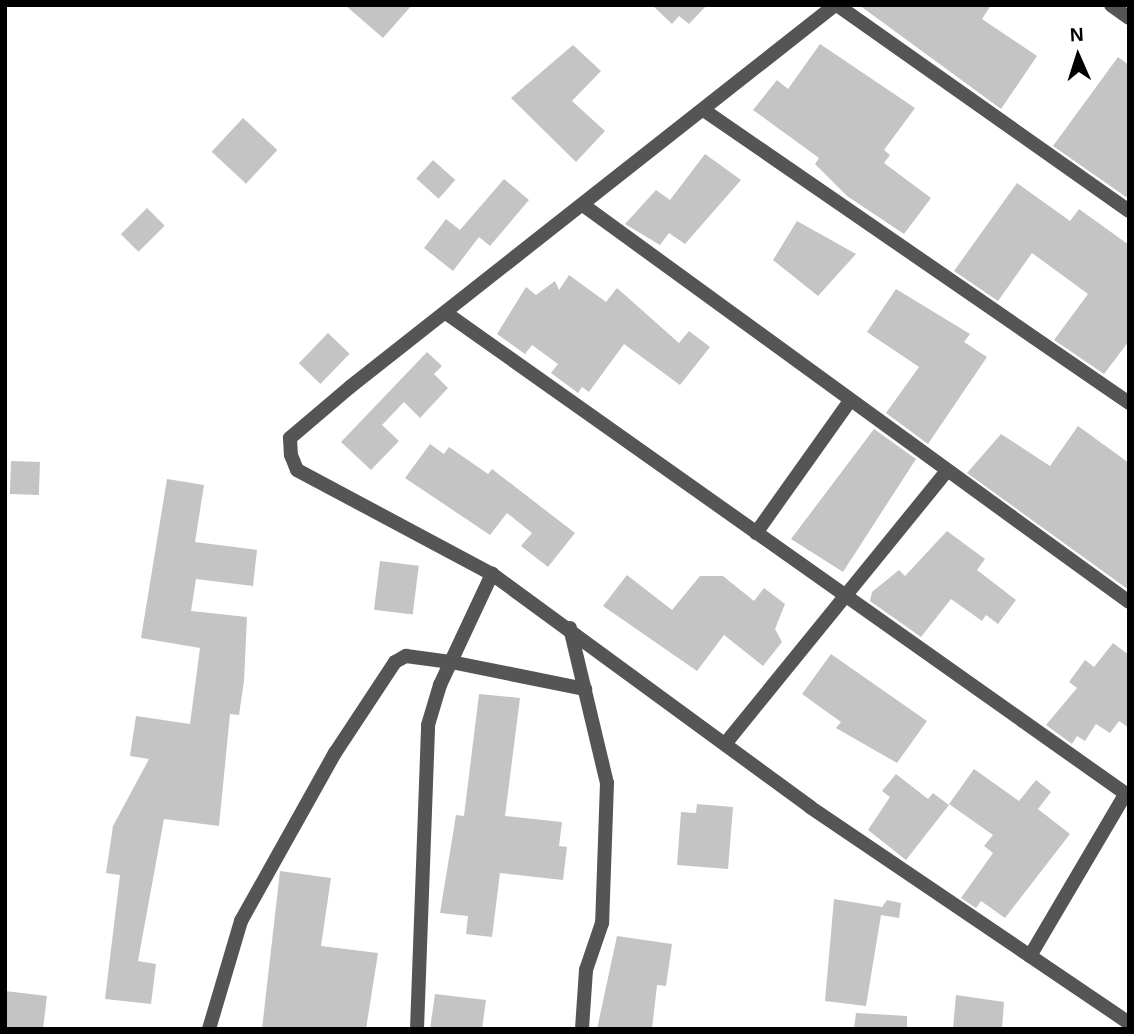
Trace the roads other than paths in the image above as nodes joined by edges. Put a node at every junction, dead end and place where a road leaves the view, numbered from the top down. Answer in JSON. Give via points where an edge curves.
{"nodes":[{"id":1,"x":836,"y":5,"type":"edge"},
{"id":2,"x":1111,"y":5,"type":"edge"},
{"id":3,"x":1129,"y":18,"type":"edge"},
{"id":4,"x":705,"y":111,"type":"junction"},
{"id":5,"x":583,"y":205,"type":"junction"},
{"id":6,"x":1129,"y":211,"type":"edge"},
{"id":7,"x":446,"y":313,"type":"junction"},
{"id":8,"x":849,"y":402,"type":"junction"},
{"id":9,"x":1129,"y":402,"type":"edge"},
{"id":10,"x":945,"y":473,"type":"junction"},
{"id":11,"x":756,"y":533,"type":"junction"},
{"id":12,"x":492,"y":574,"type":"junction"},
{"id":13,"x":846,"y":598,"type":"junction"},
{"id":14,"x":1129,"y":602,"type":"edge"},
{"id":15,"x":570,"y":628,"type":"junction"},
{"id":16,"x":451,"y":662,"type":"junction"},
{"id":17,"x":585,"y":689,"type":"junction"},
{"id":18,"x":725,"y":744,"type":"junction"},
{"id":19,"x":1127,"y":794,"type":"edge"},
{"id":20,"x":1030,"y":956,"type":"junction"},
{"id":21,"x":1129,"y":1023,"type":"edge"},
{"id":22,"x":209,"y":1029,"type":"edge"},
{"id":23,"x":417,"y":1029,"type":"edge"},
{"id":24,"x":582,"y":1029,"type":"edge"}],
"edges":[{"from":1,"to":4,"type":"street"},
{"from":1,"to":6,"type":"street"},
{"from":2,"to":3,"type":"street"},
{"from":4,"to":5,"type":"street"},
{"from":4,"to":9,"type":"street"},
{"from":5,"to":7,"type":"street"},
{"from":5,"to":8,"type":"street"},
{"from":7,"to":11,"type":"street"},
{"from":7,"to":12,"type":"street","via":[[290,438],[291,455],[297,470]]},
{"from":8,"to":10,"type":"street"},
{"from":8,"to":11,"type":"street"},
{"from":10,"to":13,"type":"street"},
{"from":10,"to":14,"type":"street"},
{"from":11,"to":13,"type":"street"},
{"from":12,"to":15,"type":"street"},
{"from":12,"to":16,"type":"street"},
{"from":13,"to":18,"type":"street"},
{"from":13,"to":19,"type":"street"},
{"from":15,"to":17,"type":"street"},
{"from":15,"to":18,"type":"street"},
{"from":16,"to":17,"type":"street"},
{"from":16,"to":22,"type":"street","via":[[406,656],[395,662],[350,730],[242,921]]},
{"from":16,"to":23,"type":"street","via":[[428,725]]},
{"from":17,"to":24,"type":"street","via":[[607,783],[608,847]]},
{"from":18,"to":20,"type":"street"},
{"from":19,"to":20,"type":"street"},
{"from":20,"to":21,"type":"street"}]}
